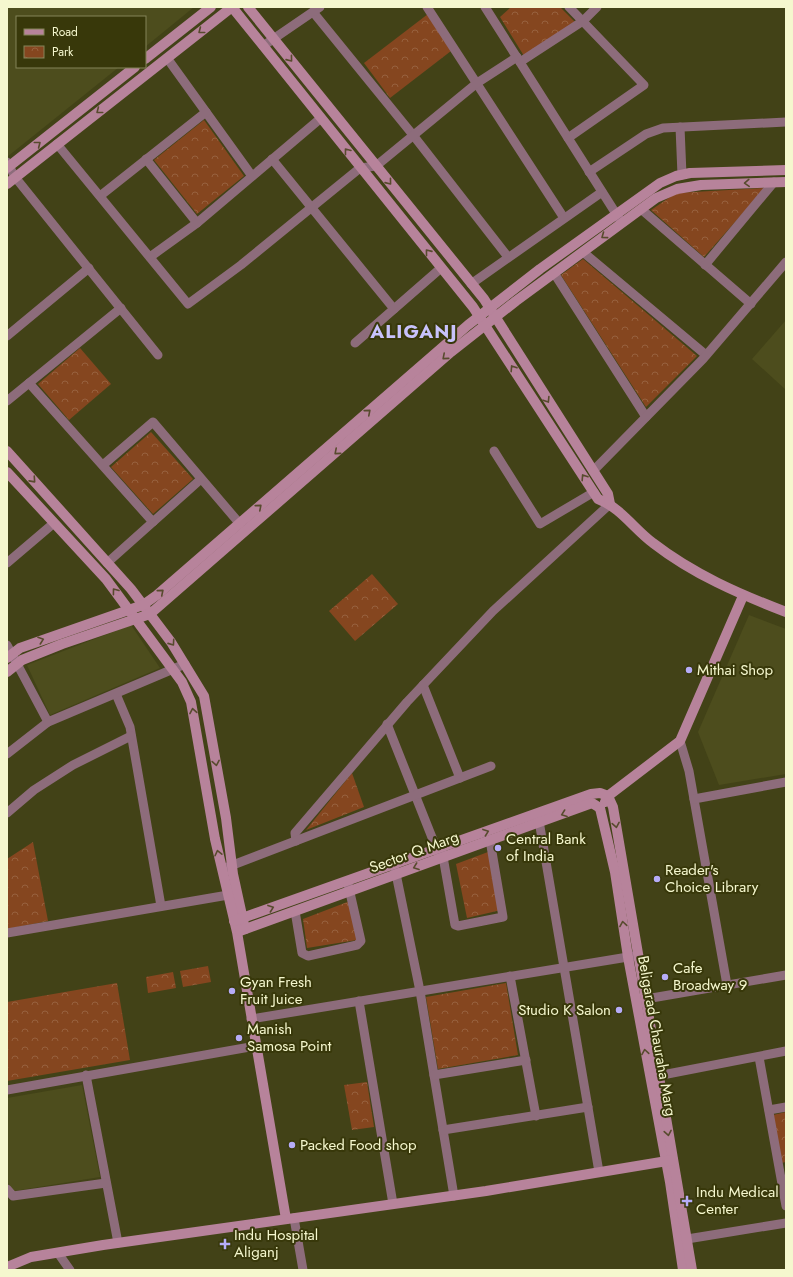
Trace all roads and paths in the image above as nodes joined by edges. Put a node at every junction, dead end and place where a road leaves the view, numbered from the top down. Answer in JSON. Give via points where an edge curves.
{"nodes":[{"id":1,"x":211,"y":7,"type":"edge"},
{"id":2,"x":232,"y":7,"type":"edge"},
{"id":3,"x":248,"y":7,"type":"edge"},
{"id":4,"x":427,"y":7,"type":"edge"},
{"id":5,"x":485,"y":7,"type":"edge"},
{"id":6,"x":569,"y":7,"type":"edge"},
{"id":7,"x":597,"y":7,"type":"edge"},
{"id":8,"x":317,"y":9,"type":"edge"},
{"id":9,"x":583,"y":21,"type":"junction"},
{"id":10,"x":273,"y":39,"type":"junction"},
{"id":11,"x":263,"y":46,"type":"junction"},
{"id":12,"x":146,"y":58,"type":"edge"},
{"id":13,"x":167,"y":58,"type":"junction"},
{"id":14,"x":519,"y":59,"type":"junction"},
{"id":15,"x":134,"y":68,"type":"edge"},
{"id":16,"x":477,"y":83,"type":"junction"},
{"id":17,"x":206,"y":112,"type":"junction"},
{"id":18,"x":321,"y":118,"type":"junction"},
{"id":19,"x":786,"y":122,"type":"edge"},
{"id":20,"x":680,"y":127,"type":"junction"},
{"id":21,"x":414,"y":135,"type":"junction"},
{"id":22,"x":568,"y":138,"type":"junction"},
{"id":23,"x":57,"y":144,"type":"junction"},
{"id":24,"x":146,"y":159,"type":"junction"},
{"id":25,"x":272,"y":159,"type":"junction"},
{"id":26,"x":8,"y":165,"type":"edge"},
{"id":27,"x":376,"y":166,"type":"junction"},
{"id":28,"x":360,"y":168,"type":"junction"},
{"id":29,"x":786,"y":170,"type":"edge"},
{"id":30,"x":589,"y":172,"type":"junction"},
{"id":31,"x":682,"y":175,"type":"junction"},
{"id":32,"x":252,"y":176,"type":"junction"},
{"id":33,"x":11,"y":181,"type":"edge"},
{"id":34,"x":774,"y":182,"type":"junction"},
{"id":35,"x":786,"y":182,"type":"edge"},
{"id":36,"x":602,"y":192,"type":"junction"},
{"id":37,"x":100,"y":196,"type":"junction"},
{"id":38,"x":312,"y":207,"type":"junction"},
{"id":39,"x":641,"y":209,"type":"junction"},
{"id":40,"x":564,"y":218,"type":"junction"},
{"id":41,"x":619,"y":219,"type":"junction"},
{"id":42,"x":197,"y":223,"type":"junction"},
{"id":43,"x":583,"y":252,"type":"junction"},
{"id":44,"x":150,"y":257,"type":"junction"},
{"id":45,"x":508,"y":257,"type":"junction"},
{"id":46,"x":786,"y":262,"type":"edge"},
{"id":47,"x":705,"y":265,"type":"junction"},
{"id":48,"x":89,"y":268,"type":"junction"},
{"id":49,"x":441,"y":268,"type":"junction"},
{"id":50,"x":554,"y":273,"type":"junction"},
{"id":51,"x":471,"y":284,"type":"junction"},
{"id":52,"x":751,"y":304,"type":"junction"},
{"id":53,"x":121,"y":308,"type":"junction"},
{"id":54,"x":489,"y":308,"type":"junction"},
{"id":55,"x":394,"y":309,"type":"junction"},
{"id":56,"x":479,"y":316,"type":"junction"},
{"id":57,"x":495,"y":317,"type":"junction"},
{"id":58,"x":485,"y":325,"type":"junction"},
{"id":59,"x":7,"y":336,"type":"edge"},
{"id":60,"x":355,"y":343,"type":"dead end"},
{"id":61,"x":158,"y":355,"type":"dead end"},
{"id":62,"x":706,"y":355,"type":"junction"},
{"id":63,"x":29,"y":383,"type":"junction"},
{"id":64,"x":7,"y":401,"type":"edge"},
{"id":65,"x":646,"y":417,"type":"junction"},
{"id":66,"x":355,"y":430,"type":"junction"},
{"id":67,"x":7,"y":451,"type":"edge"},
{"id":68,"x":494,"y":451,"type":"dead end"},
{"id":69,"x":103,"y":465,"type":"junction"},
{"id":70,"x":593,"y":471,"type":"junction"},
{"id":71,"x":7,"y":472,"type":"edge"},
{"id":72,"x":201,"y":479,"type":"junction"},
{"id":73,"x":594,"y":492,"type":"junction"},
{"id":74,"x":610,"y":504,"type":"junction"},
{"id":75,"x":153,"y":522,"type":"junction"},
{"id":76,"x":54,"y":523,"type":"junction"},
{"id":77,"x":240,"y":524,"type":"junction"},
{"id":78,"x":7,"y":563,"type":"edge"},
{"id":79,"x":107,"y":563,"type":"junction"},
{"id":80,"x":744,"y":596,"type":"junction"},
{"id":81,"x":143,"y":605,"type":"junction"},
{"id":82,"x":129,"y":610,"type":"junction"},
{"id":83,"x":786,"y":612,"type":"edge"},
{"id":84,"x":150,"y":614,"type":"junction"},
{"id":85,"x":136,"y":619,"type":"junction"},
{"id":86,"x":8,"y":652,"type":"edge"},
{"id":87,"x":17,"y":664,"type":"junction"},
{"id":88,"x":185,"y":664,"type":"junction"},
{"id":89,"x":173,"y":669,"type":"junction"},
{"id":90,"x":7,"y":672,"type":"edge"},
{"id":91,"x":423,"y":685,"type":"junction"},
{"id":92,"x":116,"y":694,"type":"junction"},
{"id":93,"x":48,"y":722,"type":"junction"},
{"id":94,"x":387,"y":724,"type":"junction"},
{"id":95,"x":131,"y":736,"type":"junction"},
{"id":96,"x":680,"y":741,"type":"junction"},
{"id":97,"x":7,"y":754,"type":"edge"},
{"id":98,"x":491,"y":766,"type":"dead end"},
{"id":99,"x":460,"y":778,"type":"junction"},
{"id":100,"x":786,"y":785,"type":"edge"},
{"id":101,"x":415,"y":795,"type":"junction"},
{"id":102,"x":608,"y":796,"type":"junction"},
{"id":103,"x":694,"y":799,"type":"junction"},
{"id":104,"x":600,"y":808,"type":"junction"},
{"id":105,"x":7,"y":813,"type":"edge"},
{"id":106,"x":539,"y":818,"type":"junction"},
{"id":107,"x":490,"y":840,"type":"junction"},
{"id":108,"x":296,"y":841,"type":"junction"},
{"id":109,"x":440,"y":853,"type":"junction"},
{"id":110,"x":232,"y":865,"type":"junction"},
{"id":111,"x":222,"y":869,"type":"junction"},
{"id":112,"x":395,"y":869,"type":"junction"},
{"id":113,"x":349,"y":886,"type":"junction"},
{"id":114,"x":233,"y":894,"type":"junction"},
{"id":115,"x":161,"y":906,"type":"junction"},
{"id":116,"x":295,"y":911,"type":"junction"},
{"id":117,"x":238,"y":920,"type":"junction"},
{"id":118,"x":241,"y":930,"type":"junction"},
{"id":119,"x":7,"y":933,"type":"edge"},
{"id":120,"x":639,"y":955,"type":"junction"},
{"id":121,"x":628,"y":957,"type":"junction"},
{"id":122,"x":564,"y":967,"type":"junction"},
{"id":123,"x":786,"y":975,"type":"edge"},
{"id":124,"x":510,"y":976,"type":"junction"},
{"id":125,"x":727,"y":985,"type":"junction"},
{"id":126,"x":420,"y":991,"type":"junction"},
{"id":127,"x":641,"y":999,"type":"junction"},
{"id":128,"x":359,"y":1001,"type":"junction"},
{"id":129,"x":251,"y":1019,"type":"junction"},
{"id":130,"x":256,"y":1046,"type":"junction"},
{"id":131,"x":786,"y":1052,"type":"edge"},
{"id":132,"x":759,"y":1057,"type":"junction"},
{"id":133,"x":526,"y":1060,"type":"junction"},
{"id":134,"x":86,"y":1075,"type":"junction"},
{"id":135,"x":434,"y":1075,"type":"junction"},
{"id":136,"x":654,"y":1076,"type":"junction"},
{"id":137,"x":7,"y":1090,"type":"edge"},
{"id":138,"x":588,"y":1107,"type":"junction"},
{"id":139,"x":786,"y":1107,"type":"edge"},
{"id":140,"x":769,"y":1110,"type":"junction"},
{"id":141,"x":536,"y":1116,"type":"junction"},
{"id":142,"x":443,"y":1130,"type":"junction"},
{"id":143,"x":669,"y":1160,"type":"junction"},
{"id":144,"x":783,"y":1168,"type":"edge"},
{"id":145,"x":599,"y":1172,"type":"junction"},
{"id":146,"x":106,"y":1183,"type":"junction"},
{"id":147,"x":7,"y":1189,"type":"edge"},
{"id":148,"x":454,"y":1196,"type":"junction"},
{"id":149,"x":393,"y":1204,"type":"junction"},
{"id":150,"x":786,"y":1206,"type":"edge"},
{"id":151,"x":290,"y":1219,"type":"junction"},
{"id":152,"x":786,"y":1223,"type":"edge"},
{"id":153,"x":683,"y":1240,"type":"junction"},
{"id":154,"x":118,"y":1243,"type":"junction"},
{"id":155,"x":58,"y":1253,"type":"junction"},
{"id":156,"x":7,"y":1267,"type":"edge"},
{"id":157,"x":70,"y":1270,"type":"edge"},
{"id":158,"x":303,"y":1270,"type":"edge"},
{"id":159,"x":683,"y":1270,"type":"edge"},
{"id":160,"x":692,"y":1270,"type":"edge"}],
"edges":[{"from":1,"to":12,"type":"street"},
{"from":2,"to":11,"type":"street"},
{"from":2,"to":13,"type":"street","one_way":true},
{"from":3,"to":10,"type":"street"},
{"from":4,"to":16,"type":"street"},
{"from":5,"to":14,"type":"street"},
{"from":6,"to":9,"type":"street"},
{"from":7,"to":9,"type":"street"},
{"from":8,"to":10,"type":"street"},
{"from":8,"to":21,"type":"street"},
{"from":9,"to":14,"type":"street"},
{"from":9,"to":22,"type":"street","via":[[644,85]]},
{"from":10,"to":11,"type":"street"},
{"from":10,"to":27,"type":"street","one_way":true},
{"from":11,"to":18,"type":"street"},
{"from":13,"to":17,"type":"street"},
{"from":13,"to":23,"type":"street","one_way":true},
{"from":14,"to":16,"type":"street"},
{"from":14,"to":22,"type":"street"},
{"from":26,"to":15,"type":"street","one_way":true},
{"from":16,"to":21,"type":"street"},
{"from":16,"to":40,"type":"street"},
{"from":17,"to":24,"type":"street"},
{"from":17,"to":32,"type":"street"},
{"from":18,"to":25,"type":"street"},
{"from":28,"to":18,"type":"street","one_way":true},
{"from":19,"to":20,"type":"street"},
{"from":20,"to":30,"type":"street","via":[[663,128],[646,134]]},
{"from":20,"to":31,"type":"street"},
{"from":21,"to":27,"type":"street"},
{"from":21,"to":45,"type":"street"},
{"from":22,"to":30,"type":"street"},
{"from":23,"to":33,"type":"street"},
{"from":23,"to":37,"type":"street"},
{"from":24,"to":37,"type":"street"},
{"from":24,"to":42,"type":"street"},
{"from":25,"to":32,"type":"street"},
{"from":25,"to":38,"type":"street"},
{"from":26,"to":33,"type":"street"},
{"from":27,"to":28,"type":"street"},
{"from":27,"to":51,"type":"street","one_way":true},
{"from":28,"to":38,"type":"street"},
{"from":49,"to":28,"type":"street","one_way":true},
{"from":29,"to":31,"type":"street"},
{"from":30,"to":36,"type":"street"},
{"from":31,"to":41,"type":"street","via":[[660,183]]},
{"from":32,"to":42,"type":"street"},
{"from":33,"to":48,"type":"street"},
{"from":34,"to":35,"type":"street"},
{"from":34,"to":39,"type":"street","one_way":true,"via":[[702,185],[677,189],[656,198]]},
{"from":34,"to":47,"type":"street"},
{"from":36,"to":40,"type":"street"},
{"from":36,"to":41,"type":"street"},
{"from":37,"to":44,"type":"street"},
{"from":38,"to":44,"type":"street","via":[[188,304]]},
{"from":38,"to":55,"type":"street"},
{"from":39,"to":41,"type":"street"},
{"from":39,"to":47,"type":"street"},
{"from":40,"to":45,"type":"street"},
{"from":41,"to":43,"type":"street","one_way":true},
{"from":41,"to":54,"type":"street"},
{"from":42,"to":44,"type":"street"},
{"from":43,"to":50,"type":"street"},
{"from":43,"to":62,"type":"street"},
{"from":45,"to":51,"type":"street"},
{"from":46,"to":52,"type":"street"},
{"from":47,"to":52,"type":"street"},
{"from":48,"to":53,"type":"street"},
{"from":48,"to":59,"type":"street"},
{"from":49,"to":55,"type":"street"},
{"from":49,"to":56,"type":"street"},
{"from":50,"to":57,"type":"street"},
{"from":50,"to":65,"type":"street"},
{"from":51,"to":54,"type":"street"},
{"from":52,"to":62,"type":"street"},
{"from":53,"to":61,"type":"street"},
{"from":53,"to":63,"type":"street"},
{"from":54,"to":56,"type":"street"},
{"from":54,"to":57,"type":"street"},
{"from":55,"to":60,"type":"street"},
{"from":56,"to":58,"type":"street"},
{"from":66,"to":56,"type":"street","one_way":true},
{"from":57,"to":58,"type":"street"},
{"from":57,"to":70,"type":"street","one_way":true},
{"from":58,"to":66,"type":"street","one_way":true},
{"from":73,"to":58,"type":"street","one_way":true},
{"from":62,"to":65,"type":"street"},
{"from":63,"to":64,"type":"street"},
{"from":63,"to":69,"type":"street"},
{"from":65,"to":70,"type":"street"},
{"from":77,"to":66,"type":"street","one_way":true},
{"from":66,"to":84,"type":"street","one_way":true},
{"from":67,"to":79,"type":"street","one_way":true},
{"from":68,"to":73,"type":"street","via":[[540,524]]},
{"from":69,"to":72,"type":"street","via":[[153,422]]},
{"from":69,"to":75,"type":"street"},
{"from":70,"to":74,"type":"street","via":[[608,494]]},
{"from":71,"to":76,"type":"street"},
{"from":72,"to":75,"type":"street"},
{"from":72,"to":77,"type":"street"},
{"from":73,"to":74,"type":"street","via":[[598,499]]},
{"from":74,"to":80,"type":"street","via":[[652,543]]},
{"from":74,"to":91,"type":"street","via":[[493,611]]},
{"from":75,"to":79,"type":"street"},
{"from":76,"to":78,"type":"street"},
{"from":82,"to":76,"type":"street","one_way":true,"via":[[106,579]]},
{"from":81,"to":77,"type":"street","one_way":true},
{"from":79,"to":81,"type":"street"},
{"from":80,"to":83,"type":"street"},
{"from":80,"to":96,"type":"street"},
{"from":81,"to":82,"type":"street"},
{"from":81,"to":84,"type":"street"},
{"from":82,"to":85,"type":"street"},
{"from":86,"to":82,"type":"street","one_way":true},
{"from":84,"to":85,"type":"street"},
{"from":84,"to":88,"type":"street","one_way":true},
{"from":85,"to":87,"type":"street","via":[[62,644]]},
{"from":85,"to":89,"type":"street"},
{"from":86,"to":87,"type":"street"},
{"from":87,"to":90,"type":"street"},
{"from":87,"to":93,"type":"street"},
{"from":88,"to":89,"type":"street"},
{"from":88,"to":110,"type":"street","one_way":true,"via":[[204,696]]},
{"from":89,"to":92,"type":"street"},
{"from":111,"to":89,"type":"street","one_way":true,"via":[[191,702]]},
{"from":91,"to":94,"type":"street"},
{"from":91,"to":99,"type":"street"},
{"from":92,"to":93,"type":"street"},
{"from":92,"to":95,"type":"street"},
{"from":93,"to":97,"type":"street"},
{"from":94,"to":101,"type":"street"},
{"from":94,"to":108,"type":"street","via":[[295,833]]},
{"from":95,"to":105,"type":"street","via":[[73,765],[34,790]]},
{"from":95,"to":115,"type":"street"},
{"from":96,"to":102,"type":"street"},
{"from":96,"to":103,"type":"street"},
{"from":98,"to":99,"type":"street"},
{"from":99,"to":101,"type":"street"},
{"from":100,"to":103,"type":"street"},
{"from":101,"to":108,"type":"street"},
{"from":101,"to":109,"type":"street"},
{"from":102,"to":104,"type":"street"},
{"from":102,"to":106,"type":"street","via":[[600,793],[591,794]]},
{"from":102,"to":120,"type":"street","one_way":true,"via":[[613,806]]},
{"from":103,"to":125,"type":"street"},
{"from":104,"to":106,"type":"street","name":"Sector Q Marg","one_way":true,"via":[[592,803]]},
{"from":121,"to":104,"type":"street","name":"Beligarad Chauraha Marg","one_way":true,"via":[[615,872]]},
{"from":106,"to":107,"type":"street","name":"Sector Q Marg"},
{"from":109,"to":106,"type":"street","one_way":true},
{"from":106,"to":122,"type":"street"},
{"from":107,"to":109,"type":"street","name":"Sector Q Marg"},
{"from":107,"to":109,"type":"street","via":[[504,917],[455,925]]},
{"from":108,"to":110,"type":"street"},
{"from":109,"to":112,"type":"street"},
{"from":110,"to":111,"type":"street"},
{"from":110,"to":114,"type":"street"},
{"from":111,"to":114,"type":"street"},
{"from":112,"to":113,"type":"street"},
{"from":112,"to":126,"type":"street"},
{"from":113,"to":116,"type":"street"},
{"from":113,"to":116,"type":"street","via":[[361,941],[357,945],[304,956]]},
{"from":117,"to":113,"type":"street","one_way":true},
{"from":114,"to":115,"type":"street"},
{"from":114,"to":117,"type":"street"},
{"from":115,"to":119,"type":"street"},
{"from":116,"to":118,"type":"street"},
{"from":117,"to":118,"type":"street"},
{"from":118,"to":129,"type":"street"},
{"from":120,"to":121,"type":"street"},
{"from":120,"to":127,"type":"street"},
{"from":121,"to":122,"type":"street"},
{"from":121,"to":127,"type":"street","name":"Beligarad Chauraha Marg"},
{"from":122,"to":124,"type":"street"},
{"from":122,"to":138,"type":"street"},
{"from":123,"to":125,"type":"street"},
{"from":124,"to":126,"type":"street"},
{"from":124,"to":133,"type":"street"},
{"from":125,"to":127,"type":"street"},
{"from":126,"to":128,"type":"street"},
{"from":126,"to":135,"type":"street"},
{"from":127,"to":136,"type":"street","name":"Beligarad Chauraha Marg"},
{"from":128,"to":129,"type":"street"},
{"from":128,"to":149,"type":"street"},
{"from":129,"to":130,"type":"street"},
{"from":130,"to":134,"type":"street"},
{"from":130,"to":151,"type":"street"},
{"from":131,"to":132,"type":"street"},
{"from":132,"to":136,"type":"street"},
{"from":132,"to":140,"type":"street"},
{"from":133,"to":135,"type":"street"},
{"from":133,"to":141,"type":"street"},
{"from":134,"to":137,"type":"street"},
{"from":134,"to":146,"type":"street"},
{"from":135,"to":142,"type":"street"},
{"from":136,"to":143,"type":"street","name":"Beligarad Chauraha Marg"},
{"from":138,"to":141,"type":"street"},
{"from":138,"to":145,"type":"street"},
{"from":139,"to":140,"type":"street"},
{"from":140,"to":144,"type":"street"},
{"from":141,"to":142,"type":"street"},
{"from":142,"to":148,"type":"street"},
{"from":143,"to":145,"type":"street"},
{"from":143,"to":153,"type":"street","name":"Beligarad Chauraha Marg","via":[[670,1182]]},
{"from":144,"to":150,"type":"street"},
{"from":145,"to":148,"type":"street"},
{"from":146,"to":147,"type":"street","via":[[13,1196]]},
{"from":146,"to":154,"type":"street"},
{"from":148,"to":149,"type":"street"},
{"from":149,"to":151,"type":"street"},
{"from":151,"to":154,"type":"street"},
{"from":151,"to":158,"type":"street"},
{"from":152,"to":153,"type":"street"},
{"from":153,"to":159,"type":"street","name":"Beligarad Chauraha Marg"},
{"from":153,"to":160,"type":"street"},
{"from":154,"to":155,"type":"street"},
{"from":155,"to":156,"type":"street","via":[[31,1257]]},
{"from":155,"to":157,"type":"street"}]}
